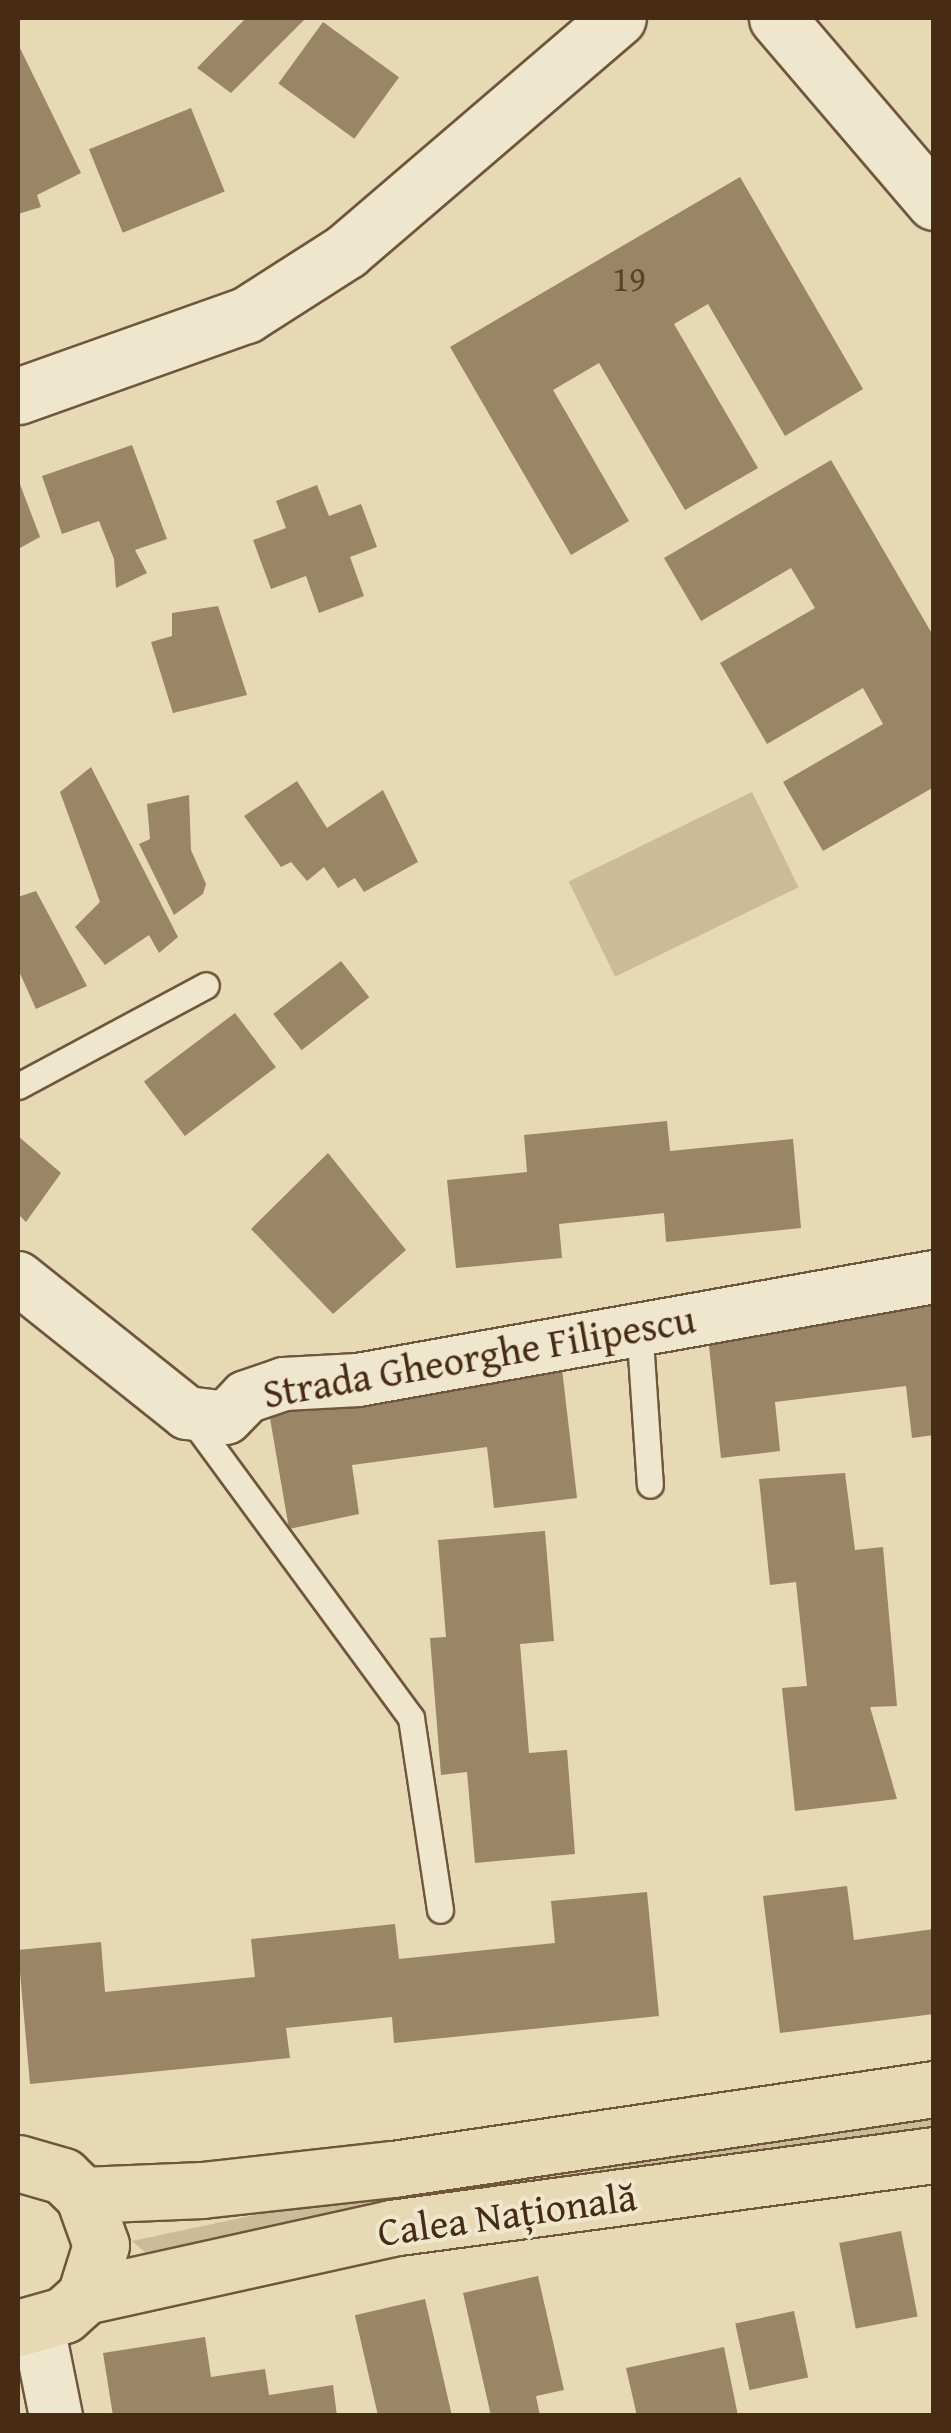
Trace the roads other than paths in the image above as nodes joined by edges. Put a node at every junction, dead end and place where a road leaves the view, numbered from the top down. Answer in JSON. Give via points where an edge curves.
{"nodes":[{"id":1,"x":618,"y":18,"type":"edge"},
{"id":2,"x":778,"y":18,"type":"edge"},
{"id":3,"x":934,"y":202,"type":"edge"},
{"id":4,"x":18,"y":396,"type":"edge"},
{"id":5,"x":206,"y":985,"type":"dead end"},
{"id":6,"x":18,"y":1086,"type":"edge"},
{"id":7,"x":934,"y":1277,"type":"edge"},
{"id":8,"x":18,"y":1278,"type":"edge"},
{"id":9,"x":638,"y":1325,"type":"junction"},
{"id":10,"x":187,"y":1413,"type":"junction"},
{"id":11,"x":650,"y":1485,"type":"dead end"},
{"id":12,"x":440,"y":1910,"type":"dead end"},
{"id":13,"x":934,"y":2090,"type":"edge"},
{"id":14,"x":934,"y":2155,"type":"edge"},
{"id":15,"x":18,"y":2164,"type":"edge"},
{"id":16,"x":83,"y":2194,"type":"junction"},
{"id":17,"x":85,"y":2296,"type":"junction"},
{"id":18,"x":28,"y":2328,"type":"edge"},
{"id":19,"x":56,"y":2416,"type":"edge"}],
"edges":[{"from":1,"to":4,"type":"main road","via":[[346,250],[246,316]]},
{"from":2,"to":3,"type":"main road"},
{"from":5,"to":6,"type":"lane"},
{"from":7,"to":9,"type":"street","name":"Strada Gheorghe Filipescu"},
{"from":8,"to":10,"type":"street"},
{"from":9,"to":10,"type":"street","name":"Strada Gheorghe Filipescu","via":[[358,1380],[284,1384],[246,1397],[226,1418]]},
{"from":9,"to":11,"type":"lane"},
{"from":10,"to":12,"type":"lane","via":[[411,1718]]},
{"from":13,"to":16,"type":"main road","name":"Calea Națională","via":[[393,2169],[202,2190]]},
{"from":14,"to":17,"type":"main road","name":"Calea Națională","via":[[390,2228]]},
{"from":15,"to":16,"type":"main road","via":[[63,2176]]},
{"from":16,"to":17,"type":"main road","via":[[101,2245]]},
{"from":17,"to":18,"type":"main road"},
{"from":18,"to":19,"type":"street"}]}
